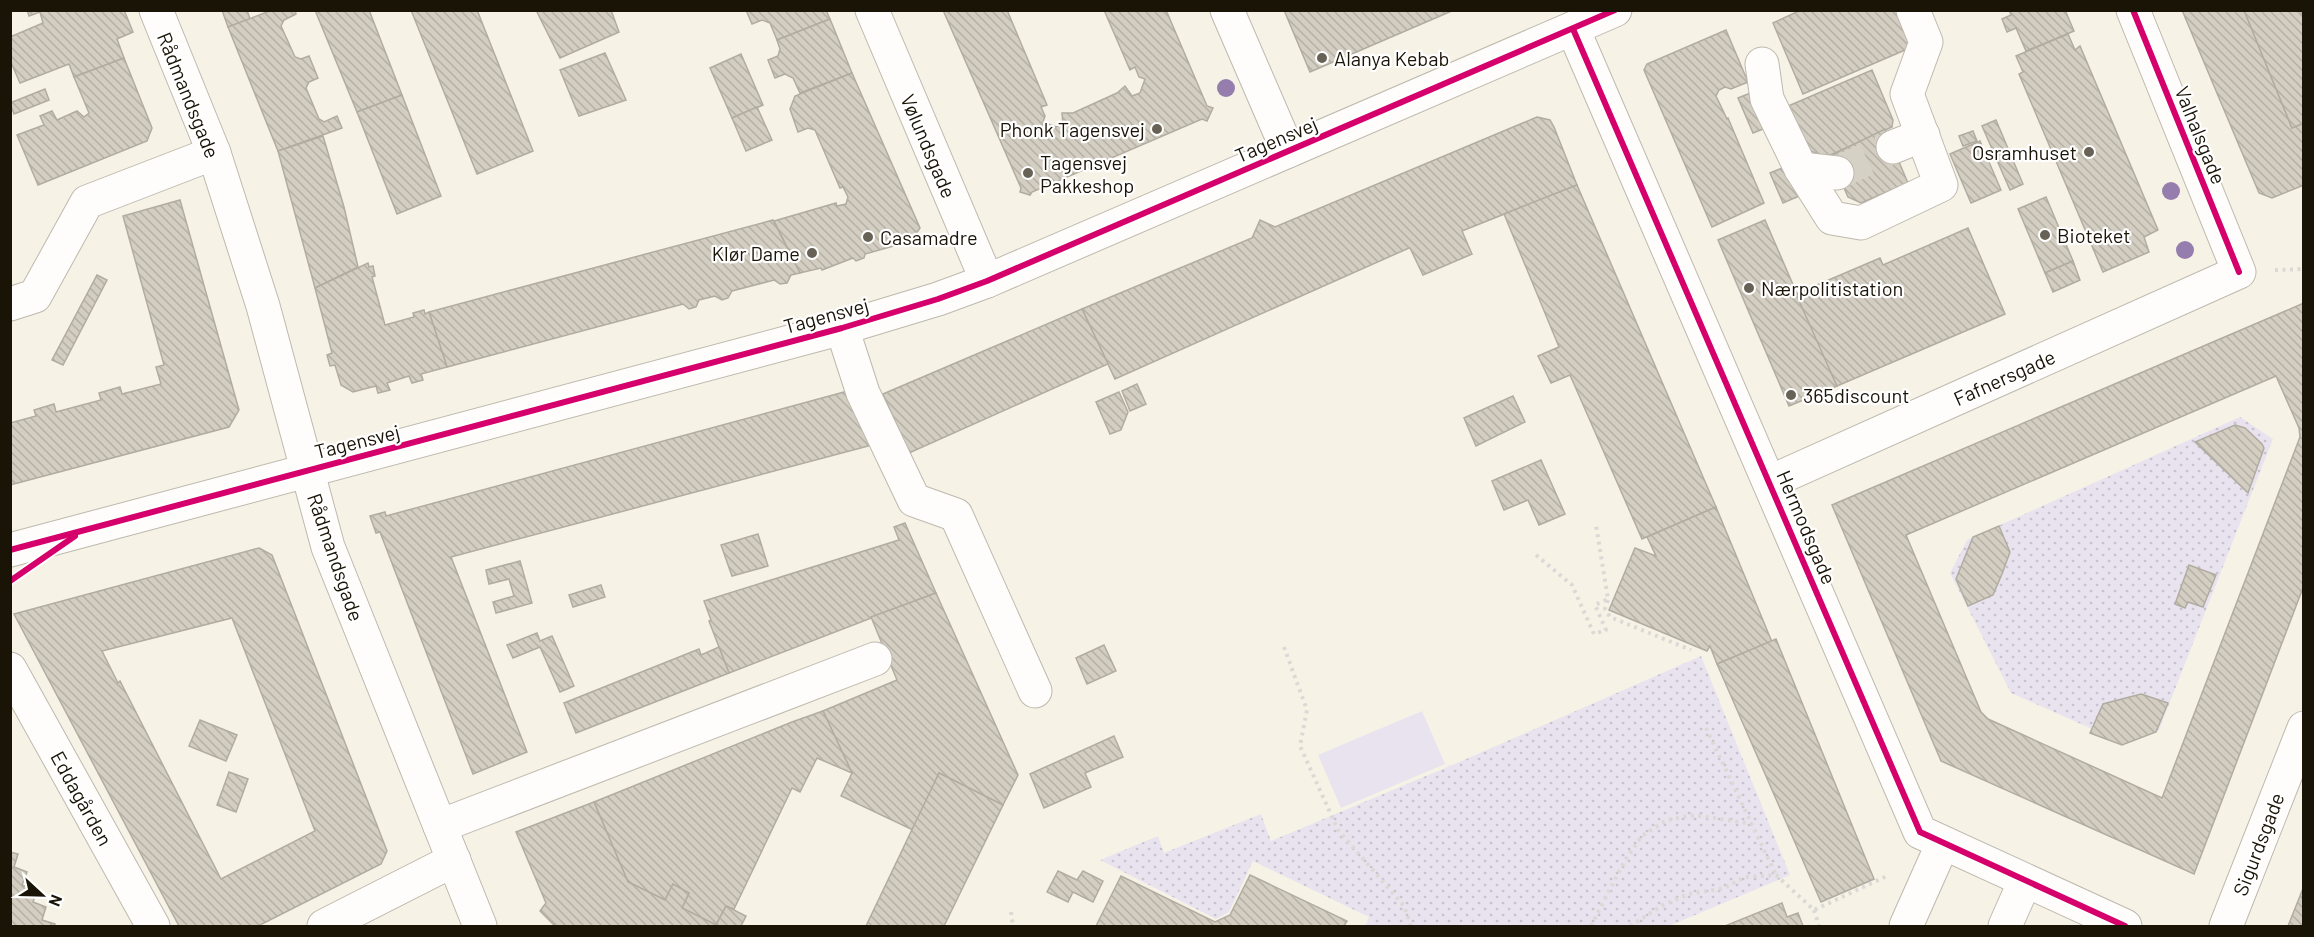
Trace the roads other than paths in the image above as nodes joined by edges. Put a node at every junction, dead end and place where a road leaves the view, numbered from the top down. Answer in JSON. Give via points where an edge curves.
{"nodes":[{"id":1,"x":156,"y":10,"type":"edge"},
{"id":2,"x":872,"y":10,"type":"edge"},
{"id":3,"x":1227,"y":10,"type":"edge"},
{"id":4,"x":1615,"y":10,"type":"edge"},
{"id":5,"x":1913,"y":10,"type":"edge"},
{"id":6,"x":2133,"y":10,"type":"edge"},
{"id":7,"x":1573,"y":29,"type":"junction"},
{"id":8,"x":1762,"y":64,"type":"dead end"},
{"id":9,"x":1923,"y":135,"type":"junction"},
{"id":10,"x":1893,"y":147,"type":"tunnel mouth"},
{"id":11,"x":1288,"y":151,"type":"junction"},
{"id":12,"x":213,"y":153,"type":"junction"},
{"id":13,"x":1801,"y":169,"type":"junction"},
{"id":14,"x":1837,"y":173,"type":"tunnel mouth"},
{"id":15,"x":2239,"y":272,"type":"joint"},
{"id":16,"x":987,"y":281,"type":"junction"},
{"id":17,"x":10,"y":304,"type":"edge"},
{"id":18,"x":842,"y":328,"type":"junction"},
{"id":19,"x":307,"y":471,"type":"junction"},
{"id":20,"x":1770,"y":482,"type":"junction"},
{"id":21,"x":10,"y":550,"type":"edge"},
{"id":22,"x":875,"y":659,"type":"dead end"},
{"id":23,"x":10,"y":669,"type":"edge"},
{"id":24,"x":1035,"y":691,"type":"dead end"},
{"id":25,"x":2304,"y":728,"type":"edge"},
{"id":26,"x":440,"y":826,"type":"junction"},
{"id":27,"x":1931,"y":837,"type":"junction"},
{"id":28,"x":454,"y":860,"type":"junction"},
{"id":29,"x":2025,"y":880,"type":"junction"},
{"id":30,"x":476,"y":925,"type":"edge"},
{"id":31,"x":153,"y":927,"type":"edge"},
{"id":32,"x":324,"y":927,"type":"edge"},
{"id":33,"x":1906,"y":927,"type":"edge"},
{"id":34,"x":2005,"y":927,"type":"edge"},
{"id":35,"x":2125,"y":927,"type":"edge"},
{"id":36,"x":2226,"y":927,"type":"edge"}],
"edges":[{"from":1,"to":12,"type":"street","name":"Rådmandsgade"},
{"from":2,"to":16,"type":"street","name":"Vølundsgade"},
{"from":3,"to":11,"type":"street"},
{"from":4,"to":7,"type":"street","name":"Tagensvej"},
{"from":5,"to":9,"type":"street","via":[[1926,42],[1907,94]]},
{"from":6,"to":15,"type":"street","name":"Valhalsgade"},
{"from":7,"to":11,"type":"street","name":"Tagensvej"},
{"from":7,"to":20,"type":"street","name":"Hermodsgade"},
{"from":8,"to":13,"type":"street","via":[[1767,99]]},
{"from":9,"to":10,"type":"street"},
{"from":9,"to":13,"type":"street","via":[[1941,185],[1861,223],[1832,218]]},
{"from":11,"to":16,"type":"street","name":"Tagensvej"},
{"from":12,"to":17,"type":"street","via":[[87,202],[35,296]]},
{"from":12,"to":19,"type":"street","name":"Rådmandsgade","via":[[263,306]]},
{"from":13,"to":14,"type":"street"},
{"from":15,"to":20,"type":"street","name":"Fafnersgade"},
{"from":16,"to":18,"type":"street","name":"Tagensvej"},
{"from":18,"to":19,"type":"street","name":"Tagensvej"},
{"from":18,"to":24,"type":"street","via":[[863,393],[914,500],[956,515]]},
{"from":19,"to":21,"type":"street","name":"Tagensvej"},
{"from":19,"to":26,"type":"street","name":"Rådmandsgade","via":[[328,547]]},
{"from":20,"to":27,"type":"street","name":"Hermodsgade"},
{"from":22,"to":26,"type":"street"},
{"from":23,"to":31,"type":"street","name":"Eddagården"},
{"from":25,"to":36,"type":"street","name":"Sigurdsgade"},
{"from":26,"to":28,"type":"street","name":"Rådmandsgade"},
{"from":27,"to":29,"type":"street"},
{"from":27,"to":33,"type":"street"},
{"from":28,"to":30,"type":"street","name":"Rådmandsgade"},
{"from":28,"to":32,"type":"street"},
{"from":29,"to":34,"type":"street"},
{"from":29,"to":35,"type":"street"}]}
